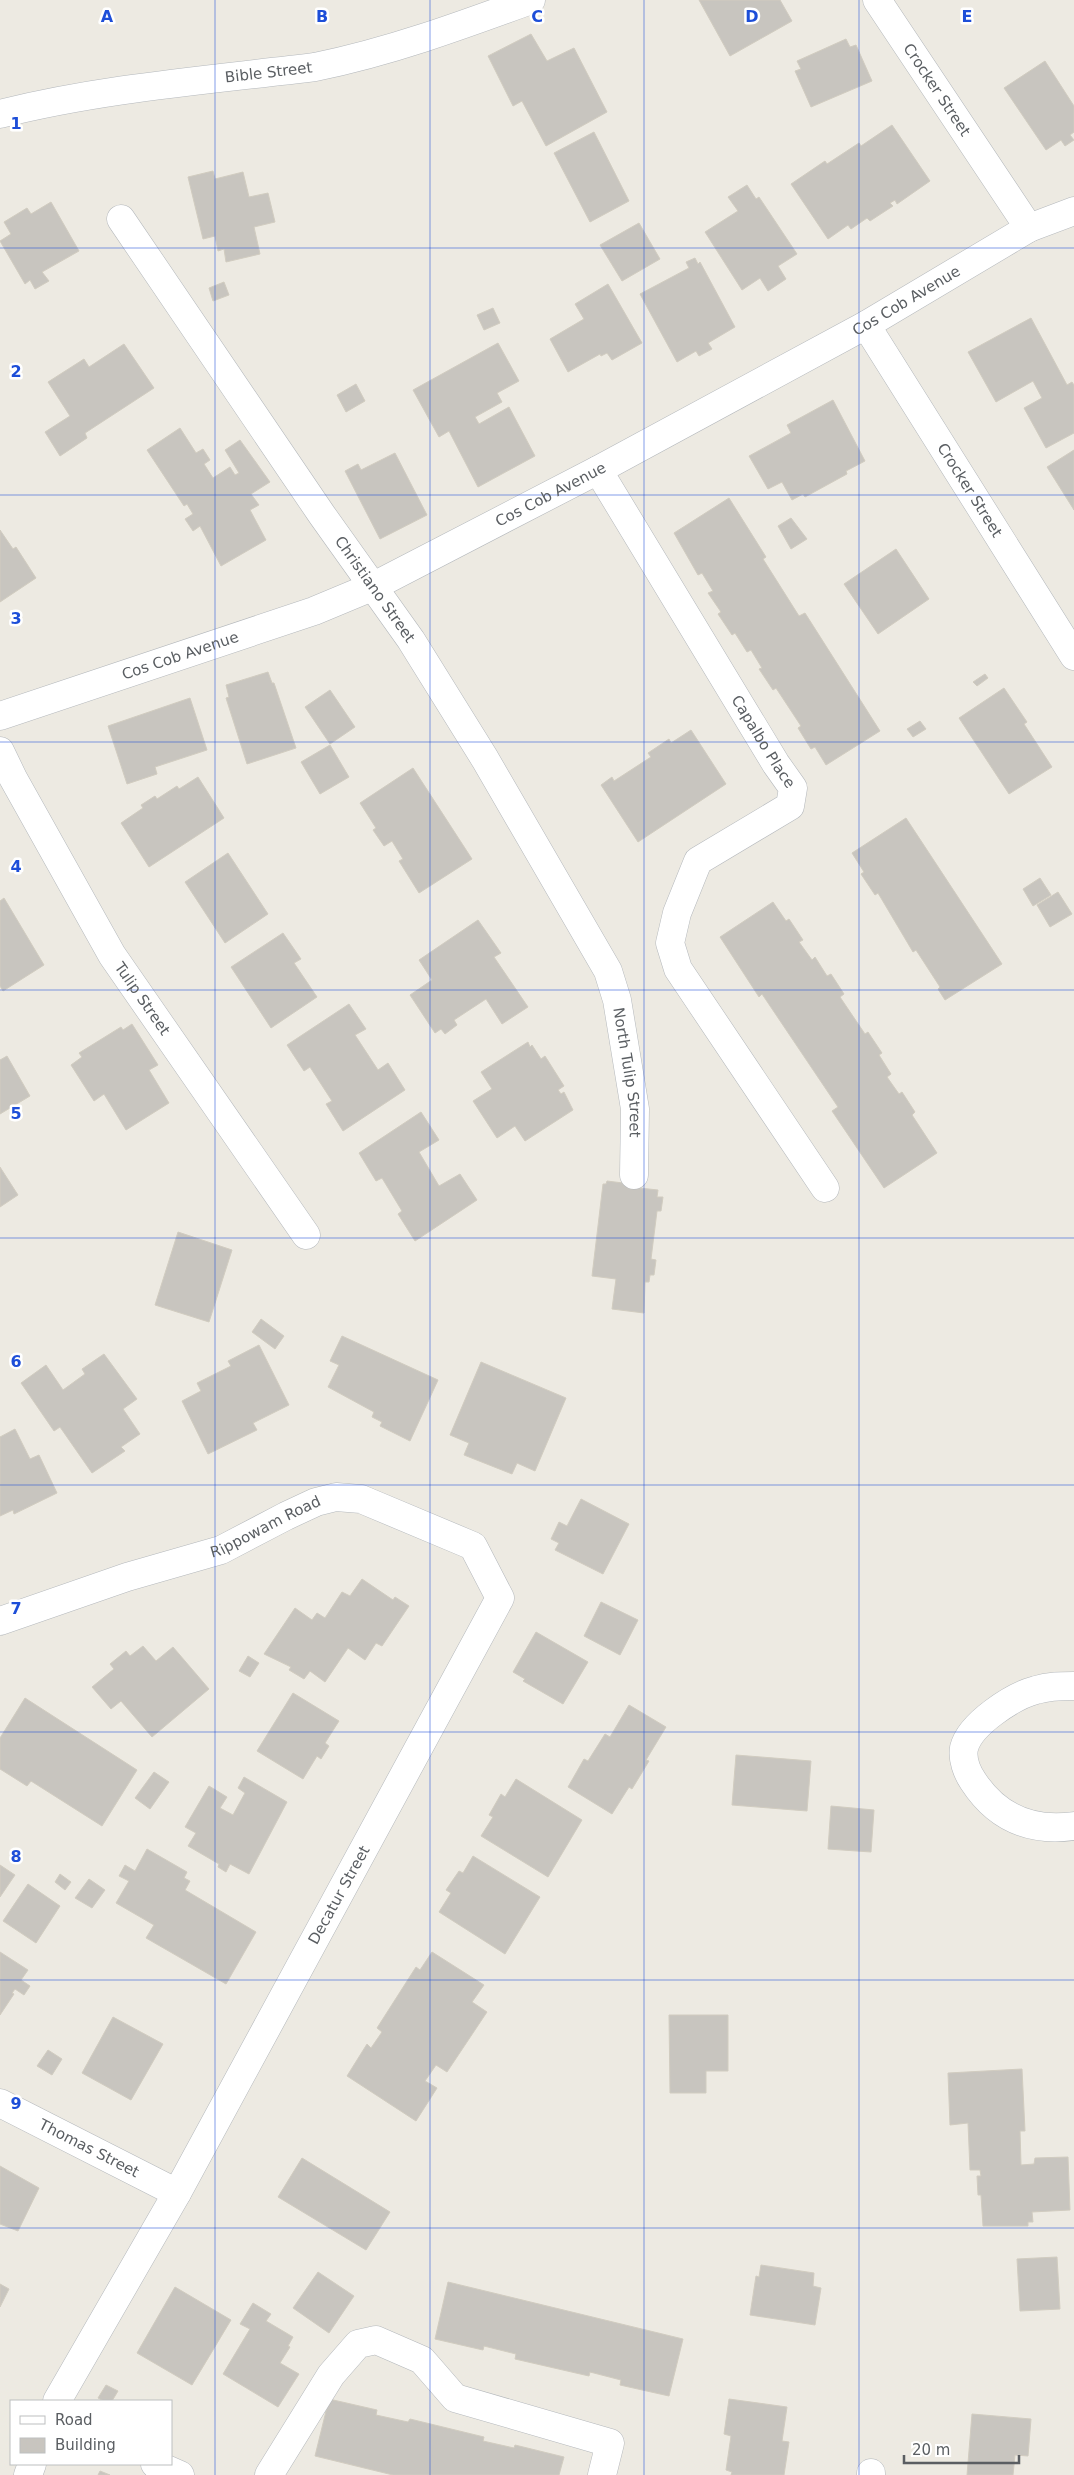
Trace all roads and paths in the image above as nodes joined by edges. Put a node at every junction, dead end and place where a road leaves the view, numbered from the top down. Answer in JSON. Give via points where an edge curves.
{"nodes":[{"id":1,"x":531,"y":0,"type":"edge"},
{"id":2,"x":877,"y":0,"type":"edge"},
{"id":3,"x":0,"y":114,"type":"edge"},
{"id":4,"x":1074,"y":210,"type":"edge"},
{"id":5,"x":122,"y":220,"type":"dead end"},
{"id":6,"x":1029,"y":228,"type":"junction"},
{"id":7,"x":866,"y":325,"type":"junction"},
{"id":8,"x":598,"y":470,"type":"junction"},
{"id":9,"x":374,"y":586,"type":"junction"},
{"id":10,"x":1074,"y":656,"type":"edge"},
{"id":11,"x":0,"y":716,"type":"edge"},
{"id":12,"x":0,"y":751,"type":"edge"},
{"id":13,"x":608,"y":971,"type":"joint"},
{"id":14,"x":634,"y":1176,"type":"dead end"},
{"id":15,"x":825,"y":1188,"type":"dead end"},
{"id":16,"x":306,"y":1235,"type":"dead end"},
{"id":17,"x":500,"y":1598,"type":"joint"},
{"id":18,"x":0,"y":1621,"type":"edge"},
{"id":19,"x":1074,"y":1686,"type":"edge"},
{"id":20,"x":1074,"y":1826,"type":"edge"},
{"id":21,"x":0,"y":2103,"type":"edge"},
{"id":22,"x":177,"y":2193,"type":"junction"},
{"id":23,"x":58,"y":2400,"type":"edge"},
{"id":24,"x":158,"y":2465,"type":"edge"},
{"id":25,"x":180,"y":2475,"type":"edge"},
{"id":26,"x":269,"y":2475,"type":"edge"},
{"id":27,"x":602,"y":2475,"type":"edge"}],
"edges":[{"from":1,"to":3,"type":"street","name":"Bible Street","via":[[426,38],[345,61],[135,89]]},
{"from":2,"to":6,"type":"street","name":"Crocker Street"},
{"from":4,"to":6,"type":"street","name":"Cos Cob Avenue"},
{"from":5,"to":9,"type":"street","name":"Christiano Street","via":[[322,515]]},
{"from":6,"to":7,"type":"street","name":"Cos Cob Avenue"},
{"from":7,"to":8,"type":"street","name":"Cos Cob Avenue"},
{"from":7,"to":10,"type":"street","name":"Crocker Street"},
{"from":8,"to":9,"type":"street","name":"Cos Cob Avenue"},
{"from":8,"to":15,"type":"street","name":"Capalbo Place","via":[[793,788],[790,806],[698,861],[677,913],[670,943],[678,969]]},
{"from":9,"to":11,"type":"street","name":"Cos Cob Avenue","via":[[314,611]]},
{"from":9,"to":13,"type":"street","name":"Christiano Street","via":[[412,640],[485,759]]},
{"from":12,"to":16,"type":"street","name":"Tulip Street","via":[[112,955]]},
{"from":13,"to":14,"type":"street","name":"North Tulip Street","via":[[617,1000],[635,1109]]},
{"from":17,"to":18,"type":"street","name":"Rippowam Road","via":[[473,1546],[361,1499],[336,1497],[316,1502],[221,1550],[127,1577]]},
{"from":17,"to":22,"type":"street","name":"Decatur Street"},
{"from":19,"to":20,"type":"street","via":[[1034,1690],[1007,1703],[970,1734],[964,1750],[971,1778],[997,1810],[1016,1821],[1057,1829]]},
{"from":21,"to":22,"type":"street","name":"Thomas Street"},
{"from":22,"to":23,"type":"street","name":"Decatur Street"},
{"from":24,"to":25,"type":"street"},
{"from":26,"to":27,"type":"street","via":[[331,2375],[358,2344],[376,2340],[422,2360],[455,2398],[610,2443]]}]}
